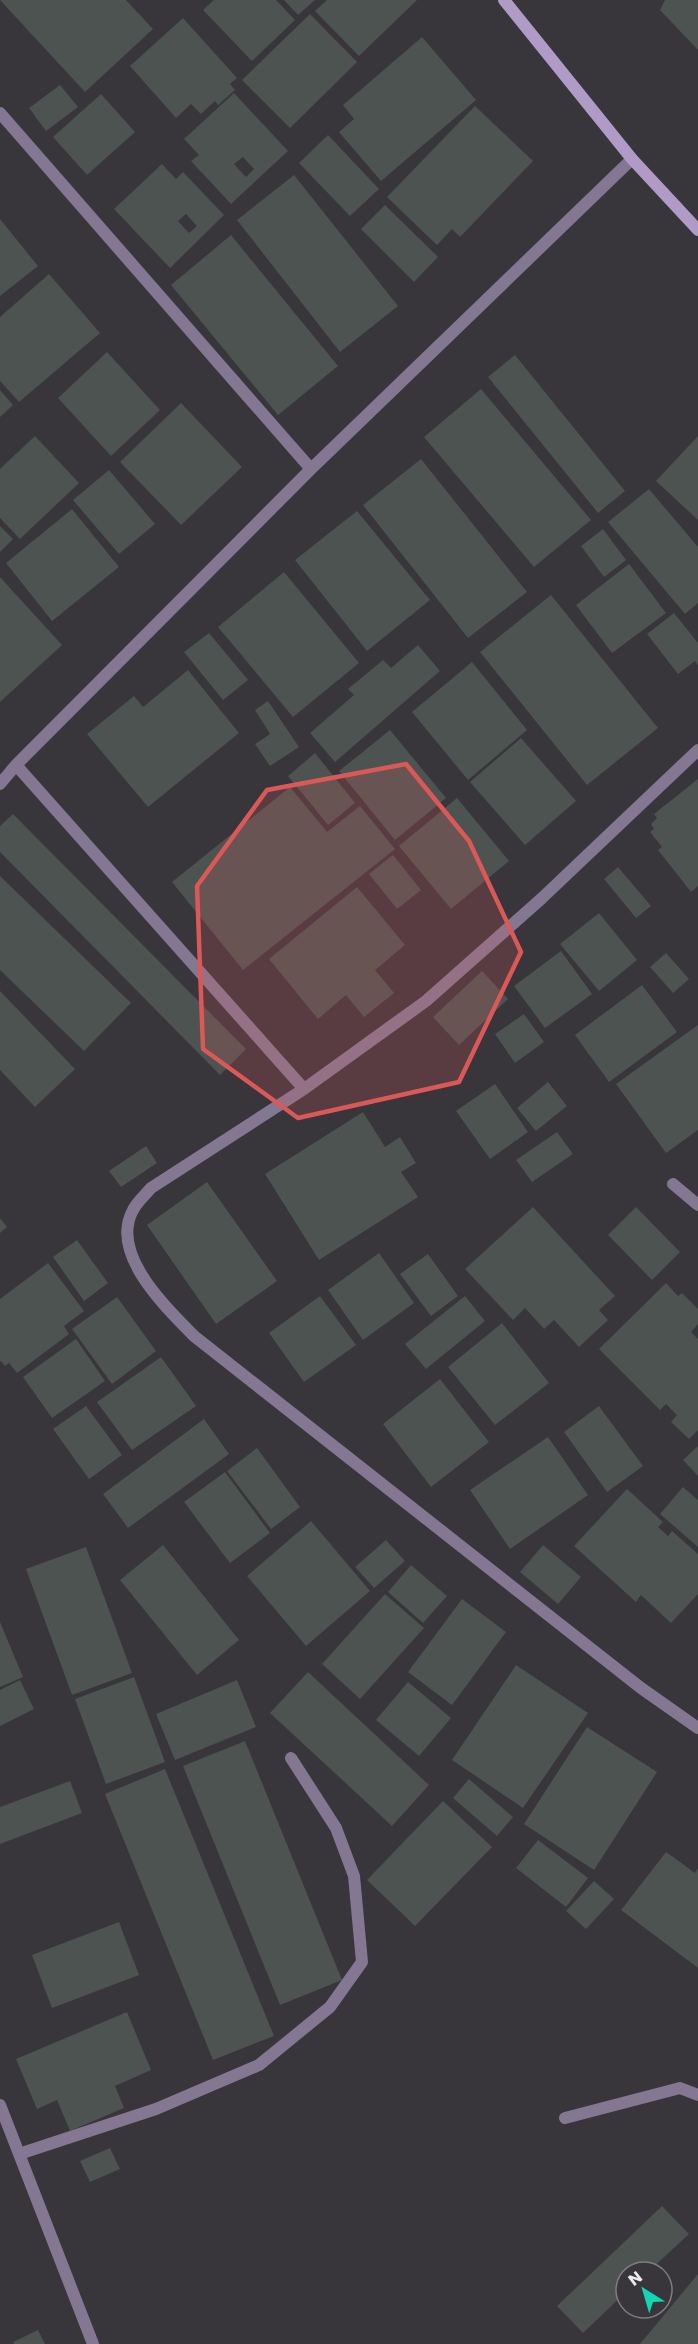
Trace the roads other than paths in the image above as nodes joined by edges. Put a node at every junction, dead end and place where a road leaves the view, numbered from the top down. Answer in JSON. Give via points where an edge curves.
{"nodes":[{"id":1,"x":504,"y":0,"type":"edge"},
{"id":2,"x":0,"y":113,"type":"edge"},
{"id":3,"x":632,"y":159,"type":"junction"},
{"id":4,"x":698,"y":230,"type":"edge"},
{"id":5,"x":311,"y":470,"type":"junction"},
{"id":6,"x":698,"y":750,"type":"edge"},
{"id":7,"x":16,"y":765,"type":"junction"},
{"id":8,"x":0,"y":784,"type":"edge"},
{"id":9,"x":304,"y":1089,"type":"junction"},
{"id":10,"x":673,"y":1184,"type":"dead end"},
{"id":11,"x":698,"y":1205,"type":"edge"},
{"id":12,"x":698,"y":1728,"type":"edge"},
{"id":13,"x":291,"y":1758,"type":"dead end"},
{"id":14,"x":698,"y":2095,"type":"edge"},
{"id":15,"x":0,"y":2105,"type":"edge"},
{"id":16,"x":565,"y":2118,"type":"dead end"},
{"id":17,"x":19,"y":2154,"type":"junction"},
{"id":18,"x":93,"y":2344,"type":"edge"}],
"edges":[{"from":1,"to":3,"type":"street"},
{"from":2,"to":5,"type":"street"},
{"from":3,"to":4,"type":"street"},
{"from":3,"to":5,"type":"street"},
{"from":5,"to":7,"type":"street"},
{"from":6,"to":9,"type":"street","via":[[426,1001]]},
{"from":7,"to":8,"type":"street"},
{"from":7,"to":9,"type":"street"},
{"from":9,"to":12,"type":"street","via":[[151,1188],[132,1210],[126,1237],[138,1271],[194,1336],[641,1688]]},
{"from":10,"to":11,"type":"street"},
{"from":13,"to":17,"type":"street","via":[[336,1828],[354,1876],[362,1962],[330,2007],[259,2065],[156,2109]]},
{"from":14,"to":16,"type":"street","via":[[680,2088]]},
{"from":15,"to":17,"type":"street"},
{"from":17,"to":18,"type":"street"}]}
